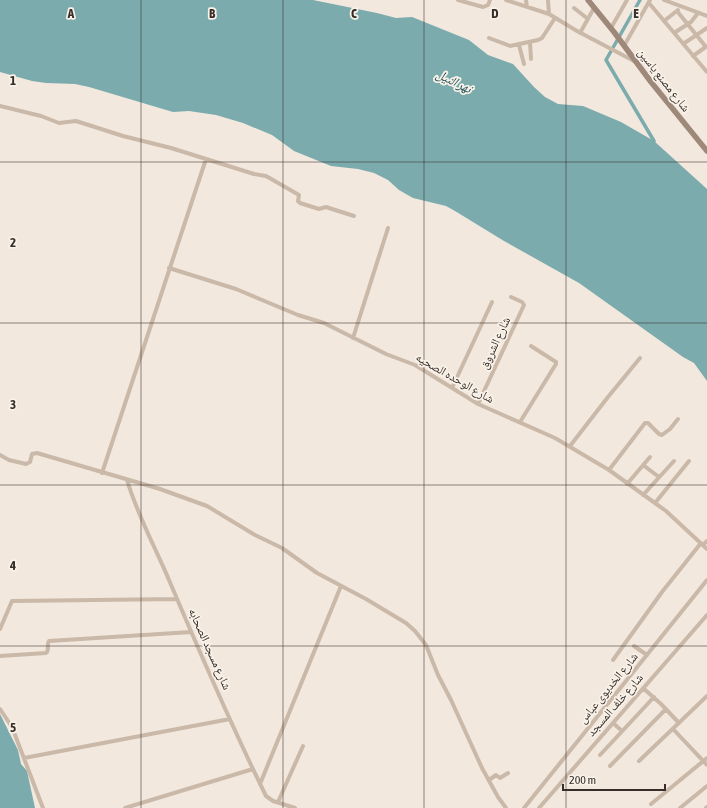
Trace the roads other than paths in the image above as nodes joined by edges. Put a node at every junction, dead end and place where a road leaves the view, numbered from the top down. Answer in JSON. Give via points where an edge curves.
{"nodes":[{"id":1,"x":458,"y":0,"type":"edge"},
{"id":2,"x":490,"y":0,"type":"edge"},
{"id":3,"x":506,"y":0,"type":"edge"},
{"id":4,"x":526,"y":0,"type":"edge"},
{"id":5,"x":548,"y":0,"type":"edge"},
{"id":6,"x":584,"y":0,"type":"edge"},
{"id":7,"x":664,"y":0,"type":"edge"},
{"id":8,"x":625,"y":1,"type":"edge"},
{"id":9,"x":649,"y":1,"type":"edge"},
{"id":10,"x":591,"y":3,"type":"edge"},
{"id":11,"x":680,"y":6,"type":"junction"},
{"id":12,"x":527,"y":7,"type":"junction"},
{"id":13,"x":574,"y":8,"type":"dead end"},
{"id":14,"x":677,"y":11,"type":"junction"},
{"id":15,"x":698,"y":12,"type":"junction"},
{"id":16,"x":549,"y":14,"type":"junction"},
{"id":17,"x":707,"y":16,"type":"edge"},
{"id":18,"x":555,"y":18,"type":"junction"},
{"id":19,"x":588,"y":20,"type":"junction"},
{"id":20,"x":664,"y":21,"type":"junction"},
{"id":21,"x":687,"y":24,"type":"junction"},
{"id":22,"x":707,"y":28,"type":"edge"},
{"id":23,"x":612,"y":30,"type":"junction"},
{"id":24,"x":580,"y":33,"type":"junction"},
{"id":25,"x":674,"y":33,"type":"junction"},
{"id":26,"x":696,"y":35,"type":"junction"},
{"id":27,"x":490,"y":38,"type":"dead end"},
{"id":28,"x":530,"y":42,"type":"junction"},
{"id":29,"x":622,"y":43,"type":"junction"},
{"id":30,"x":519,"y":44,"type":"junction"},
{"id":31,"x":683,"y":44,"type":"junction"},
{"id":32,"x":707,"y":47,"type":"edge"},
{"id":33,"x":693,"y":56,"type":"junction"},
{"id":34,"x":531,"y":59,"type":"dead end"},
{"id":35,"x":635,"y":61,"type":"junction"},
{"id":36,"x":707,"y":63,"type":"edge"},
{"id":37,"x":524,"y":64,"type":"dead end"},
{"id":38,"x":702,"y":67,"type":"junction"},
{"id":39,"x":707,"y":72,"type":"edge"},
{"id":40,"x":0,"y":106,"type":"edge"},
{"id":41,"x":707,"y":151,"type":"edge"},
{"id":42,"x":206,"y":159,"type":"junction"},
{"id":43,"x":354,"y":216,"type":"dead end"},
{"id":44,"x":388,"y":228,"type":"dead end"},
{"id":45,"x":169,"y":268,"type":"junction"},
{"id":46,"x":511,"y":297,"type":"dead end"},
{"id":47,"x":492,"y":302,"type":"dead end"},
{"id":48,"x":353,"y":338,"type":"junction"},
{"id":49,"x":531,"y":346,"type":"dead end"},
{"id":50,"x":640,"y":358,"type":"dead end"},
{"id":51,"x":452,"y":388,"type":"junction"},
{"id":52,"x":478,"y":404,"type":"junction"},
{"id":53,"x":678,"y":419,"type":"dead end"},
{"id":54,"x":520,"y":422,"type":"junction"},
{"id":55,"x":570,"y":446,"type":"junction"},
{"id":56,"x":0,"y":455,"type":"edge"},
{"id":57,"x":650,"y":457,"type":"dead end"},
{"id":58,"x":674,"y":460,"type":"dead end"},
{"id":59,"x":689,"y":461,"type":"dead end"},
{"id":60,"x":643,"y":465,"type":"junction"},
{"id":61,"x":609,"y":470,"type":"junction"},
{"id":62,"x":102,"y":473,"type":"junction"},
{"id":63,"x":659,"y":478,"type":"junction"},
{"id":64,"x":127,"y":480,"type":"junction"},
{"id":65,"x":627,"y":484,"type":"junction"},
{"id":66,"x":643,"y":495,"type":"junction"},
{"id":67,"x":656,"y":503,"type":"junction"},
{"id":68,"x":707,"y":540,"type":"edge"},
{"id":69,"x":702,"y":544,"type":"junction"},
{"id":70,"x":707,"y":549,"type":"edge"},
{"id":71,"x":707,"y":580,"type":"edge"},
{"id":72,"x":341,"y":586,"type":"junction"},
{"id":73,"x":177,"y":599,"type":"junction"},
{"id":74,"x":707,"y":615,"type":"edge"},
{"id":75,"x":0,"y":629,"type":"edge"},
{"id":76,"x":191,"y":632,"type":"junction"},
{"id":77,"x":634,"y":646,"type":"dead end"},
{"id":78,"x":647,"y":655,"type":"junction"},
{"id":79,"x":0,"y":656,"type":"edge"},
{"id":80,"x":613,"y":660,"type":"dead end"},
{"id":81,"x":643,"y":688,"type":"junction"},
{"id":82,"x":707,"y":696,"type":"edge"},
{"id":83,"x":654,"y":697,"type":"junction"},
{"id":84,"x":0,"y":709,"type":"edge"},
{"id":85,"x":666,"y":709,"type":"junction"},
{"id":86,"x":230,"y":719,"type":"junction"},
{"id":87,"x":613,"y":723,"type":"junction"},
{"id":88,"x":679,"y":723,"type":"junction"},
{"id":89,"x":673,"y":729,"type":"junction"},
{"id":90,"x":622,"y":731,"type":"junction"},
{"id":91,"x":304,"y":746,"type":"dead end"},
{"id":92,"x":600,"y":755,"type":"dead end"},
{"id":93,"x":24,"y":758,"type":"junction"},
{"id":94,"x":705,"y":760,"type":"edge"},
{"id":95,"x":639,"y":761,"type":"dead end"},
{"id":96,"x":707,"y":765,"type":"edge"},
{"id":97,"x":610,"y":766,"type":"dead end"},
{"id":98,"x":253,"y":769,"type":"junction"},
{"id":99,"x":508,"y":773,"type":"dead end"},
{"id":100,"x":489,"y":780,"type":"junction"},
{"id":101,"x":260,"y":784,"type":"junction"},
{"id":102,"x":707,"y":786,"type":"edge"},
{"id":103,"x":278,"y":802,"type":"junction"},
{"id":104,"x":651,"y":804,"type":"dead end"},
{"id":105,"x":44,"y":808,"type":"edge"},
{"id":106,"x":125,"y":808,"type":"edge"},
{"id":107,"x":295,"y":808,"type":"edge"},
{"id":108,"x":506,"y":808,"type":"edge"},
{"id":109,"x":524,"y":808,"type":"edge"},
{"id":110,"x":539,"y":808,"type":"edge"},
{"id":111,"x":680,"y":808,"type":"edge"}],
"edges":[{"from":1,"to":2,"type":"street","via":[[483,7],[488,5]]},
{"from":3,"to":12,"type":"street"},
{"from":4,"to":12,"type":"street"},
{"from":5,"to":16,"type":"street"},
{"from":6,"to":10,"type":"main road","name":"شارع مصنع ياسين","via":[[588,4]]},
{"from":7,"to":11,"type":"street"},
{"from":8,"to":23,"type":"street"},
{"from":9,"to":20,"type":"street"},
{"from":9,"to":29,"type":"street"},
{"from":10,"to":19,"type":"street"},
{"from":10,"to":23,"type":"main road","name":"شارع مصنع ياسين"},
{"from":11,"to":14,"type":"street"},
{"from":11,"to":15,"type":"street"},
{"from":12,"to":16,"type":"street"},
{"from":13,"to":19,"type":"street"},
{"from":14,"to":20,"type":"street"},
{"from":14,"to":21,"type":"street"},
{"from":15,"to":17,"type":"street"},
{"from":15,"to":21,"type":"street"},
{"from":16,"to":18,"type":"street"},
{"from":18,"to":24,"type":"street"},
{"from":18,"to":28,"type":"street","via":[[542,38]]},
{"from":19,"to":24,"type":"street"},
{"from":20,"to":25,"type":"street"},
{"from":21,"to":25,"type":"street"},
{"from":21,"to":26,"type":"street"},
{"from":22,"to":26,"type":"street"},
{"from":23,"to":29,"type":"main road","name":"شارع مصنع ياسين"},
{"from":24,"to":35,"type":"street"},
{"from":25,"to":31,"type":"street"},
{"from":26,"to":31,"type":"street"},
{"from":26,"to":32,"type":"street"},
{"from":27,"to":30,"type":"street","via":[[509,45]]},
{"from":28,"to":30,"type":"street"},
{"from":28,"to":34,"type":"street"},
{"from":29,"to":35,"type":"main road","name":"شارع مصنع ياسين"},
{"from":30,"to":37,"type":"street"},
{"from":31,"to":33,"type":"street"},
{"from":32,"to":33,"type":"street"},
{"from":33,"to":38,"type":"street"},
{"from":35,"to":41,"type":"main road","name":"شارع مصنع ياسين"},
{"from":36,"to":38,"type":"street"},
{"from":38,"to":39,"type":"street"},
{"from":40,"to":42,"type":"street","via":[[61,123],[76,121]]},
{"from":42,"to":43,"type":"street","via":[[269,177],[299,195],[300,203]]},
{"from":42,"to":45,"type":"street"},
{"from":44,"to":48,"type":"street"},
{"from":45,"to":48,"type":"street","name":"شارع الوحده الصحيه","via":[[236,289],[324,323]]},
{"from":45,"to":62,"type":"street"},
{"from":46,"to":52,"type":"street","name":"شارع الشروق","via":[[524,305]]},
{"from":47,"to":51,"type":"street"},
{"from":48,"to":51,"type":"street","name":"شارع الوحده الصحيه","via":[[415,365]]},
{"from":49,"to":54,"type":"street","via":[[556,364]]},
{"from":50,"to":55,"type":"street"},
{"from":51,"to":52,"type":"street","name":"شارع الوحده الصحيه"},
{"from":52,"to":54,"type":"street","name":"شارع الوحده الصحيه"},
{"from":53,"to":61,"type":"street","via":[[662,435],[645,423]]},
{"from":54,"to":55,"type":"street","name":"شارع الوحده الصحيه"},
{"from":55,"to":61,"type":"street","name":"شارع الوحده الصحيه"},
{"from":56,"to":62,"type":"street","via":[[26,464],[29,463],[32,454],[36,453]]},
{"from":57,"to":60,"type":"street"},
{"from":58,"to":63,"type":"street"},
{"from":59,"to":67,"type":"street"},
{"from":60,"to":63,"type":"street"},
{"from":60,"to":65,"type":"street"},
{"from":61,"to":65,"type":"street","name":"شارع الوحده الصحيه"},
{"from":62,"to":64,"type":"street"},
{"from":63,"to":66,"type":"street"},
{"from":64,"to":72,"type":"street","via":[[207,506],[282,548],[317,573]]},
{"from":64,"to":73,"type":"street","name":"شارع مسجد الصحابه","via":[[137,509]]},
{"from":65,"to":66,"type":"street","name":"شارع الوحده الصحيه"},
{"from":66,"to":67,"type":"street","name":"شارع الوحده الصحيه"},
{"from":67,"to":69,"type":"street","name":"شارع الوحده الصحيه"},
{"from":68,"to":69,"type":"street"},
{"from":69,"to":70,"type":"street","name":"شارع الوحده الصحيه"},
{"from":69,"to":80,"type":"street","via":[[662,592]]},
{"from":71,"to":78,"type":"street","name":"شارع الخديوى عباس"},
{"from":72,"to":100,"type":"street","via":[[406,623],[424,642]]},
{"from":72,"to":101,"type":"street"},
{"from":73,"to":75,"type":"street","via":[[12,601]]},
{"from":73,"to":76,"type":"street","name":"شارع مسجد الصحابه"},
{"from":74,"to":81,"type":"street","name":"شارع خلف المسجد"},
{"from":76,"to":79,"type":"street","via":[[49,641],[46,653]]},
{"from":76,"to":86,"type":"street","name":"شارع مسجد الصحابه"},
{"from":77,"to":78,"type":"street"},
{"from":78,"to":109,"type":"street","name":"شارع الخديوى عباس"},
{"from":81,"to":83,"type":"street"},
{"from":81,"to":87,"type":"street","name":"شارع خلف المسجد"},
{"from":82,"to":88,"type":"street"},
{"from":83,"to":85,"type":"street"},
{"from":83,"to":90,"type":"street"},
{"from":84,"to":93,"type":"street","via":[[12,727]]},
{"from":85,"to":88,"type":"street"},
{"from":85,"to":97,"type":"street"},
{"from":86,"to":93,"type":"street"},
{"from":86,"to":98,"type":"street","name":"شارع مسجد الصحابه"},
{"from":87,"to":90,"type":"street"},
{"from":87,"to":110,"type":"street","name":"شارع خلف المسجد"},
{"from":88,"to":89,"type":"street"},
{"from":89,"to":94,"type":"street"},
{"from":89,"to":95,"type":"street"},
{"from":90,"to":92,"type":"street"},
{"from":91,"to":103,"type":"street"},
{"from":93,"to":105,"type":"street"},
{"from":94,"to":96,"type":"street"},
{"from":94,"to":104,"type":"street"},
{"from":98,"to":101,"type":"street","name":"شارع مسجد الصحابه"},
{"from":98,"to":106,"type":"street"},
{"from":99,"to":100,"type":"street","via":[[500,778],[496,775]]},
{"from":100,"to":108,"type":"street"},
{"from":101,"to":103,"type":"street","name":"شارع مسجد الصحابه","via":[[268,798]]},
{"from":102,"to":111,"type":"street"},
{"from":103,"to":107,"type":"street","name":"شارع مسجد الصحابه"}]}
